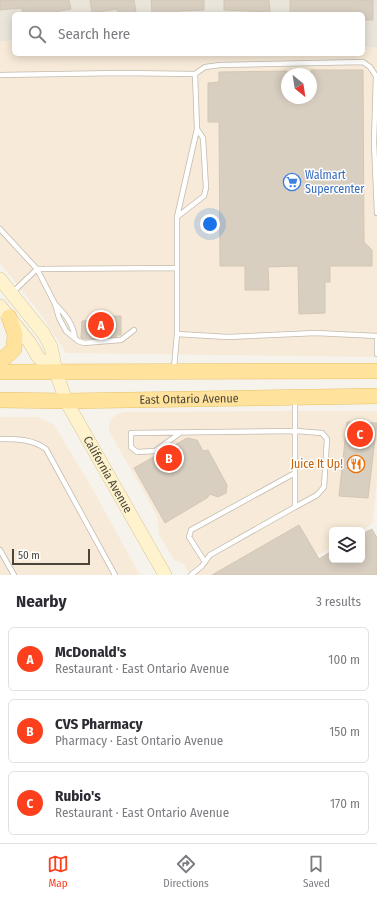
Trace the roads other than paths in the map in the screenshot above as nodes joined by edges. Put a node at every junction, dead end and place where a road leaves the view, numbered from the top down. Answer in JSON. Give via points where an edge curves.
{"nodes":[{"id":1,"x":195,"y":74,"type":"junction"},
{"id":2,"x":0,"y":76,"type":"edge"},
{"id":3,"x":197,"y":129,"type":"junction"},
{"id":4,"x":377,"y":213,"type":"edge"},
{"id":5,"x":177,"y":217,"type":"junction"},
{"id":6,"x":0,"y":229,"type":"edge"},
{"id":7,"x":177,"y":268,"type":"junction"},
{"id":8,"x":37,"y":269,"type":"junction"},
{"id":9,"x":0,"y":279,"type":"edge"},
{"id":10,"x":11,"y":293,"type":"junction"},
{"id":11,"x":55,"y":304,"type":"junction"},
{"id":12,"x":0,"y":306,"type":"edge"},
{"id":13,"x":10,"y":317,"type":"junction"},
{"id":14,"x":134,"y":330,"type":"dead end"},
{"id":15,"x":176,"y":334,"type":"junction"},
{"id":16,"x":377,"y":336,"type":"edge"},
{"id":17,"x":74,"y":338,"type":"junction"},
{"id":18,"x":377,"y":340,"type":"edge"},
{"id":19,"x":377,"y":354,"type":"edge"},
{"id":20,"x":0,"y":362,"type":"edge"},
{"id":21,"x":377,"y":371,"type":"edge"},
{"id":22,"x":0,"y":372,"type":"edge"},
{"id":23,"x":56,"y":372,"type":"junction"},
{"id":24,"x":174,"y":372,"type":"junction"},
{"id":25,"x":377,"y":396,"type":"edge"},
{"id":26,"x":295,"y":397,"type":"junction"},
{"id":27,"x":0,"y":400,"type":"edge"},
{"id":28,"x":66,"y":401,"type":"junction"},
{"id":29,"x":296,"y":431,"type":"junction"},
{"id":30,"x":180,"y":433,"type":"junction"},
{"id":31,"x":0,"y":439,"type":"edge"},
{"id":32,"x":295,"y":473,"type":"junction"},
{"id":33,"x":295,"y":506,"type":"junction"},
{"id":34,"x":0,"y":550,"type":"edge"},
{"id":35,"x":205,"y":562,"type":"junction"},
{"id":36,"x":14,"y":575,"type":"edge"},
{"id":37,"x":115,"y":575,"type":"edge"},
{"id":38,"x":165,"y":575,"type":"edge"},
{"id":39,"x":191,"y":575,"type":"edge"}],
"edges":[{"from":1,"to":2,"type":"lane"},
{"from":1,"to":3,"type":"lane"},
{"from":1,"to":4,"type":"lane","via":[[205,67],[220,65],[363,62],[370,66],[376,76],[374,142]]},
{"from":3,"to":5,"type":"lane"},
{"from":3,"to":5,"type":"lane","via":[[203,138],[206,188],[204,196]]},
{"from":5,"to":7,"type":"lane"},
{"from":6,"to":8,"type":"lane"},
{"from":7,"to":8,"type":"lane"},
{"from":7,"to":15,"type":"lane"},
{"from":8,"to":10,"type":"lane"},
{"from":8,"to":11,"type":"lane"},
{"from":9,"to":10,"type":"main road","name":"California Avenue"},
{"from":10,"to":23,"type":"main road","name":"California Avenue","via":[[44,334],[51,347]]},
{"from":11,"to":17,"type":"lane","via":[[66,331]]},
{"from":11,"to":17,"type":"lane","via":[[66,315],[73,328]]},
{"from":12,"to":13,"type":"main road"},
{"from":13,"to":20,"type":"main road","via":[[15,334],[14,349]]},
{"from":13,"to":23,"type":"main road","via":[[38,357]]},
{"from":14,"to":17,"type":"lane","via":[[121,340],[111,342],[84,343]]},
{"from":15,"to":16,"type":"lane","via":[[228,337],[316,333]]},
{"from":15,"to":24,"type":"lane"},
{"from":18,"to":19,"type":"lane"},
{"from":21,"to":24,"type":"main road"},
{"from":22,"to":23,"type":"main road"},
{"from":23,"to":24,"type":"main road"},
{"from":23,"to":28,"type":"main road","name":"California Avenue"},
{"from":25,"to":26,"type":"main road","name":"East Ontario Avenue"},
{"from":26,"to":28,"type":"main road","name":"East Ontario Avenue"},
{"from":26,"to":29,"type":"lane"},
{"from":27,"to":28,"type":"main road","name":"East Ontario Avenue"},
{"from":28,"to":38,"type":"main road","name":"California Avenue"},
{"from":29,"to":30,"type":"lane"},
{"from":29,"to":32,"type":"lane"},
{"from":29,"to":33,"type":"lane","via":[[322,433],[327,439],[324,487],[317,495]]},
{"from":30,"to":30,"type":"lane","via":[[131,433],[131,441],[133,449],[137,452],[155,451]]},
{"from":31,"to":37,"type":"lane","via":[[20,439],[38,443],[46,449]]},
{"from":32,"to":33,"type":"lane"},
{"from":32,"to":35,"type":"lane","via":[[191,530],[189,537]]},
{"from":33,"to":35,"type":"lane","via":[[210,556]]},
{"from":34,"to":36,"type":"lane"},
{"from":35,"to":39,"type":"lane"}]}
